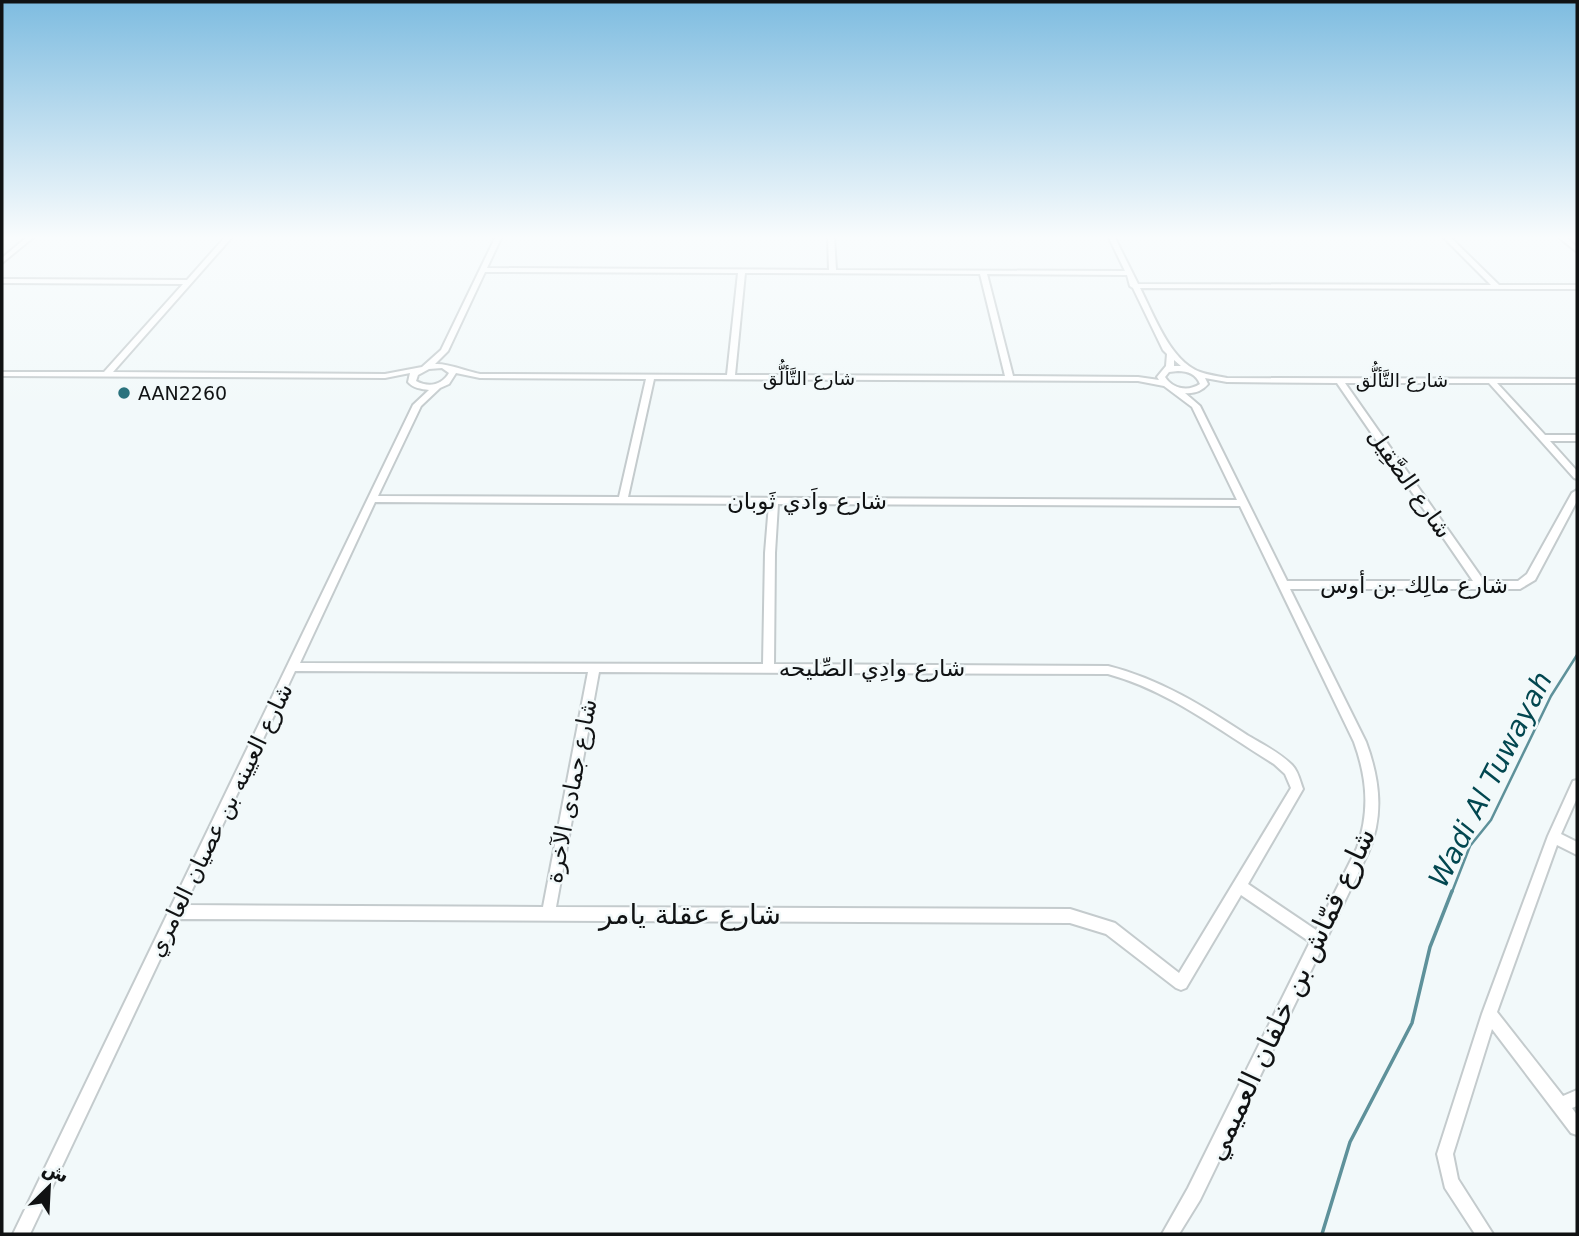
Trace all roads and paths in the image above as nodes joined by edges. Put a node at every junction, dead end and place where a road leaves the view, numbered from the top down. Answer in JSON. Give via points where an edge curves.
{"nodes":[{"id":1,"x":179,"y":294,"type":"edge"},
{"id":2,"x":472,"y":294,"type":"edge"},
{"id":3,"x":740,"y":294,"type":"edge"},
{"id":4,"x":988,"y":294,"type":"edge"},
{"id":5,"x":1138,"y":294,"type":"edge"},
{"id":6,"x":444,"y":351,"type":"junction"},
{"id":7,"x":1170,"y":355,"type":"junction"},
{"id":8,"x":424,"y":368,"type":"junction"},
{"id":9,"x":451,"y":369,"type":"junction"},
{"id":10,"x":1165,"y":371,"type":"junction"},
{"id":11,"x":1194,"y":372,"type":"junction"},
{"id":12,"x":2,"y":374,"type":"edge"},
{"id":13,"x":106,"y":375,"type":"junction"},
{"id":14,"x":385,"y":376,"type":"junction"},
{"id":15,"x":480,"y":376,"type":"junction"},
{"id":16,"x":650,"y":377,"type":"junction"},
{"id":17,"x":731,"y":377,"type":"junction"},
{"id":18,"x":1010,"y":379,"type":"junction"},
{"id":19,"x":1138,"y":379,"type":"junction"},
{"id":20,"x":1227,"y":380,"type":"junction"},
{"id":21,"x":1339,"y":380,"type":"junction"},
{"id":22,"x":1491,"y":381,"type":"junction"},
{"id":23,"x":1577,"y":381,"type":"edge"},
{"id":24,"x":414,"y":384,"type":"junction"},
{"id":25,"x":442,"y":385,"type":"junction"},
{"id":26,"x":1170,"y":386,"type":"junction"},
{"id":27,"x":1200,"y":389,"type":"junction"},
{"id":28,"x":417,"y":405,"type":"junction"},
{"id":29,"x":1196,"y":405,"type":"junction"},
{"id":30,"x":1543,"y":438,"type":"junction"},
{"id":31,"x":1577,"y":438,"type":"edge"},
{"id":32,"x":1577,"y":476,"type":"edge"},
{"id":33,"x":1577,"y":493,"type":"edge"},
{"id":34,"x":372,"y":499,"type":"junction"},
{"id":35,"x":623,"y":500,"type":"junction"},
{"id":36,"x":774,"y":501,"type":"junction"},
{"id":37,"x":1243,"y":503,"type":"junction"},
{"id":38,"x":1283,"y":585,"type":"junction"},
{"id":39,"x":1482,"y":586,"type":"junction"},
{"id":40,"x":293,"y":667,"type":"junction"},
{"id":41,"x":594,"y":668,"type":"junction"},
{"id":42,"x":768,"y":669,"type":"junction"},
{"id":43,"x":1577,"y":785,"type":"edge"},
{"id":44,"x":1555,"y":836,"type":"junction"},
{"id":45,"x":1577,"y":849,"type":"edge"},
{"id":46,"x":1240,"y":886,"type":"junction"},
{"id":47,"x":177,"y":912,"type":"junction"},
{"id":48,"x":548,"y":914,"type":"junction"},
{"id":49,"x":1318,"y":939,"type":"junction"},
{"id":50,"x":1181,"y":984,"type":"joint"},
{"id":51,"x":1489,"y":1014,"type":"junction"},
{"id":52,"x":1577,"y":1098,"type":"edge"},
{"id":53,"x":1560,"y":1105,"type":"junction"},
{"id":54,"x":1577,"y":1127,"type":"edge"},
{"id":55,"x":21,"y":1234,"type":"edge"},
{"id":56,"x":1170,"y":1234,"type":"edge"},
{"id":57,"x":1485,"y":1234,"type":"edge"}],
"edges":[{"from":1,"to":13,"type":"street"},
{"from":2,"to":6,"type":"street"},
{"from":3,"to":17,"type":"street"},
{"from":4,"to":18,"type":"street"},
{"from":5,"to":7,"type":"street"},
{"from":6,"to":8,"type":"street"},
{"from":6,"to":9,"type":"street"},
{"from":7,"to":10,"type":"street"},
{"from":7,"to":11,"type":"street"},
{"from":8,"to":9,"type":"street","name":"شارع التَّألُّق","via":[[440,365]]},
{"from":8,"to":14,"type":"street"},
{"from":8,"to":24,"type":"street","via":[[412,377]]},
{"from":9,"to":15,"type":"street","name":"شارع التَّألُّق"},
{"from":9,"to":25,"type":"street","via":[[453,375]]},
{"from":10,"to":11,"type":"street","name":"شارع التَّألُّق"},
{"from":10,"to":19,"type":"street","name":"شارع التَّألُّق"},
{"from":10,"to":26,"type":"street","via":[[1162,379]]},
{"from":11,"to":20,"type":"street","name":"شارع التَّألُّق"},
{"from":11,"to":27,"type":"street","via":[[1204,381]]},
{"from":12,"to":13,"type":"street"},
{"from":13,"to":14,"type":"street"},
{"from":14,"to":24,"type":"street"},
{"from":15,"to":16,"type":"street","name":"شارع التَّألُّق"},
{"from":15,"to":25,"type":"street","name":"شارع التَّألُّق"},
{"from":16,"to":17,"type":"street","name":"شارع التَّألُّق"},
{"from":16,"to":35,"type":"street"},
{"from":17,"to":18,"type":"street","name":"شارع التَّألُّق"},
{"from":18,"to":19,"type":"street","name":"شارع التَّألُّق"},
{"from":19,"to":26,"type":"street","name":"شارع التَّألُّق"},
{"from":20,"to":21,"type":"street","name":"شارع التَّألُّق"},
{"from":20,"to":27,"type":"street","name":"شارع التَّألُّق"},
{"from":21,"to":22,"type":"street","name":"شارع التَّألُّق"},
{"from":21,"to":39,"type":"street","name":"شارع الصَّقِيل"},
{"from":22,"to":23,"type":"street","name":"شارع التَّألُّق"},
{"from":22,"to":30,"type":"street"},
{"from":24,"to":25,"type":"street"},
{"from":24,"to":28,"type":"street"},
{"from":25,"to":28,"type":"street","name":"شارع العيينه بن عصيان العامري"},
{"from":26,"to":27,"type":"street","name":"شارع التَّألُّق"},
{"from":26,"to":29,"type":"street","name":"شارع قمّاش بن خلفان العميمي"},
{"from":27,"to":29,"type":"street"},
{"from":28,"to":34,"type":"street","name":"شارع العيينه بن عصيان العامري"},
{"from":29,"to":37,"type":"street","name":"شارع قمّاش بن خلفان العميمي"},
{"from":30,"to":31,"type":"street"},
{"from":30,"to":32,"type":"street"},
{"from":33,"to":39,"type":"street","name":"شارع مالِك بن أوس","via":[[1529,580],[1515,586]]},
{"from":34,"to":35,"type":"street","name":"شارع واَدي ثَوبان"},
{"from":34,"to":40,"type":"street","name":"شارع العيينه بن عصيان العامري"},
{"from":35,"to":36,"type":"street","name":"شارع واَدي ثَوبان"},
{"from":36,"to":37,"type":"street","name":"شارع واَدي ثَوبان"},
{"from":36,"to":42,"type":"street"},
{"from":37,"to":38,"type":"street","name":"شارع قمّاش بن خلفان العميمي"},
{"from":38,"to":39,"type":"street","name":"شارع مالِك بن أوس"},
{"from":38,"to":49,"type":"street","name":"شارع قمّاش بن خلفان العميمي","via":[[1360,742],[1373,788],[1370,832]]},
{"from":40,"to":41,"type":"street","name":"شارع وادِي الصِّليحه"},
{"from":40,"to":47,"type":"street","name":"شارع العيينه بن عصيان العامري"},
{"from":41,"to":42,"type":"street","name":"شارع وادِي الصِّليحه"},
{"from":41,"to":48,"type":"street","name":"شارع جمادى الآخرة"},
{"from":42,"to":46,"type":"street","name":"شارع وادِي الصِّليحه","via":[[1093,669],[1145,681],[1278,760],[1294,777],[1295,795]]},
{"from":43,"to":44,"type":"street"},
{"from":44,"to":45,"type":"street"},
{"from":44,"to":51,"type":"street"},
{"from":46,"to":49,"type":"street"},
{"from":46,"to":50,"type":"street","name":"شارع وادِي الصِّليحه"},
{"from":47,"to":48,"type":"street","name":"شارع عقلة يامر"},
{"from":47,"to":55,"type":"street","name":"شارع العيينه بن عصيان العامري"},
{"from":48,"to":50,"type":"street","name":"شارع عقلة يامر","via":[[1070,916],[1110,928]]},
{"from":49,"to":56,"type":"street","name":"شارع قمّاش بن خلفان العميمي","via":[[1194,1195]]},
{"from":51,"to":53,"type":"street"},
{"from":51,"to":57,"type":"street","via":[[1445,1154],[1451,1182]]},
{"from":52,"to":53,"type":"street"},
{"from":53,"to":54,"type":"street"}]}
